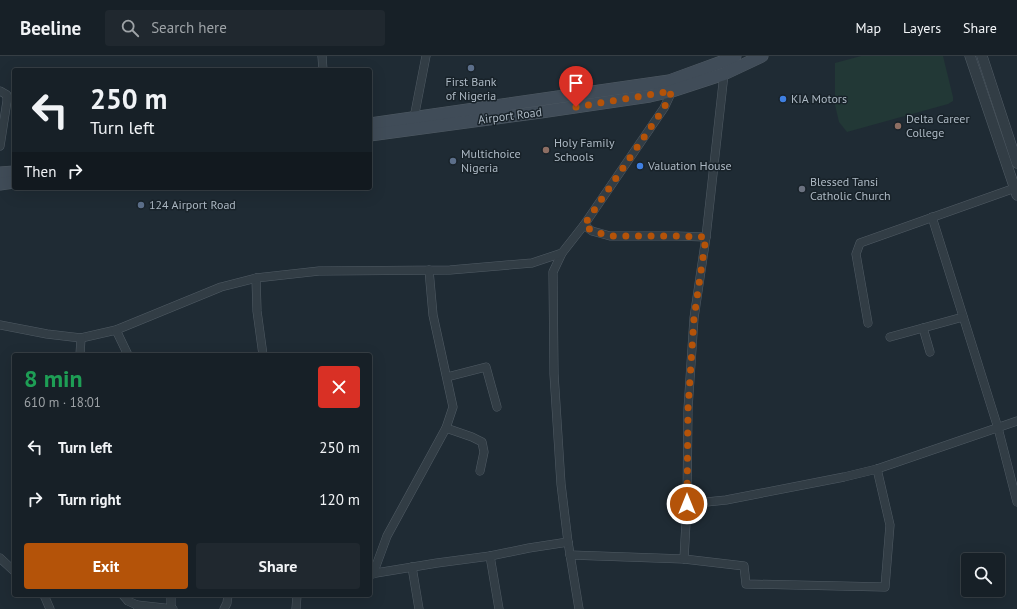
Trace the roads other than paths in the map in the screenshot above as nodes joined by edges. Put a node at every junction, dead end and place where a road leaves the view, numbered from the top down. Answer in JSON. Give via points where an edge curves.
{"nodes":[{"id":1,"x":322,"y":56,"type":"edge"},
{"id":2,"x":426,"y":56,"type":"edge"},
{"id":3,"x":735,"y":56,"type":"edge"},
{"id":4,"x":762,"y":56,"type":"edge"},
{"id":5,"x":970,"y":56,"type":"edge"},
{"id":6,"x":982,"y":56,"type":"edge"},
{"id":7,"x":323,"y":68,"type":"edge"},
{"id":8,"x":724,"y":74,"type":"junction"},
{"id":9,"x":0,"y":91,"type":"edge"},
{"id":10,"x":672,"y":91,"type":"junction"},
{"id":11,"x":559,"y":96,"type":"junction"},
{"id":12,"x":561,"y":109,"type":"junction"},
{"id":13,"x":414,"y":118,"type":"junction"},
{"id":14,"x":372,"y":124,"type":"edge"},
{"id":15,"x":372,"y":135,"type":"edge"},
{"id":16,"x":0,"y":146,"type":"edge"},
{"id":17,"x":1017,"y":163,"type":"edge"},
{"id":18,"x":12,"y":172,"type":"edge"},
{"id":19,"x":0,"y":173,"type":"edge"},
{"id":20,"x":12,"y":182,"type":"edge"},
{"id":21,"x":0,"y":184,"type":"edge"},
{"id":22,"x":1016,"y":191,"type":"edge"},
{"id":23,"x":932,"y":217,"type":"junction"},
{"id":24,"x":584,"y":225,"type":"junction"},
{"id":25,"x":706,"y":237,"type":"junction"},
{"id":26,"x":562,"y":253,"type":"junction"},
{"id":27,"x":429,"y":270,"type":"junction"},
{"id":28,"x":256,"y":278,"type":"junction"},
{"id":29,"x":963,"y":317,"type":"junction"},
{"id":30,"x":868,"y":323,"type":"dead end"},
{"id":31,"x":0,"y":325,"type":"edge"},
{"id":32,"x":923,"y":328,"type":"junction"},
{"id":33,"x":116,"y":330,"type":"junction"},
{"id":34,"x":890,"y":337,"type":"dead end"},
{"id":35,"x":81,"y":338,"type":"junction"},
{"id":36,"x":930,"y":352,"type":"dead end"},
{"id":37,"x":80,"y":353,"type":"edge"},
{"id":38,"x":127,"y":353,"type":"edge"},
{"id":39,"x":263,"y":353,"type":"edge"},
{"id":40,"x":447,"y":377,"type":"junction"},
{"id":41,"x":497,"y":407,"type":"dead end"},
{"id":42,"x":1017,"y":421,"type":"edge"},
{"id":43,"x":446,"y":428,"type":"junction"},
{"id":44,"x":998,"y":428,"type":"junction"},
{"id":45,"x":877,"y":469,"type":"junction"},
{"id":46,"x":480,"y":471,"type":"dead end"},
{"id":47,"x":1017,"y":502,"type":"edge"},
{"id":48,"x":687,"y":504,"type":"junction"},
{"id":49,"x":568,"y":542,"type":"junction"},
{"id":50,"x":570,"y":555,"type":"junction"},
{"id":51,"x":490,"y":556,"type":"junction"},
{"id":52,"x":0,"y":558,"type":"edge"},
{"id":53,"x":684,"y":559,"type":"junction"},
{"id":54,"x":412,"y":567,"type":"junction"},
{"id":55,"x":12,"y":569,"type":"edge"},
{"id":56,"x":372,"y":572,"type":"edge"},
{"id":57,"x":372,"y":574,"type":"edge"},
{"id":58,"x":45,"y":597,"type":"edge"},
{"id":59,"x":125,"y":597,"type":"edge"},
{"id":60,"x":171,"y":597,"type":"edge"},
{"id":61,"x":228,"y":597,"type":"edge"},
{"id":62,"x":297,"y":597,"type":"edge"},
{"id":63,"x":138,"y":607,"type":"edge"},
{"id":64,"x":50,"y":609,"type":"edge"},
{"id":65,"x":172,"y":609,"type":"edge"},
{"id":66,"x":224,"y":609,"type":"edge"},
{"id":67,"x":296,"y":609,"type":"edge"},
{"id":68,"x":419,"y":609,"type":"edge"},
{"id":69,"x":499,"y":609,"type":"edge"},
{"id":70,"x":579,"y":609,"type":"edge"}],
"edges":[{"from":1,"to":7,"type":"street"},
{"from":2,"to":13,"type":"street"},
{"from":3,"to":11,"type":"main road","name":"Airport Road","via":[[668,80]]},
{"from":4,"to":8,"type":"main road","name":"Airport Road"},
{"from":5,"to":22,"type":"street"},
{"from":6,"to":17,"type":"street"},
{"from":8,"to":10,"type":"main road","name":"Airport Road"},
{"from":8,"to":25,"type":"street"},
{"from":9,"to":16,"type":"street","via":[[7,95],[7,101]]},
{"from":10,"to":12,"type":"main road","name":"Airport Road"},
{"from":10,"to":24,"type":"street","via":[[664,108]]},
{"from":11,"to":12,"type":"main road"},
{"from":11,"to":13,"type":"main road","name":"Airport Road"},
{"from":12,"to":15,"type":"main road","name":"Airport Road"},
{"from":13,"to":14,"type":"main road","name":"Airport Road"},
{"from":18,"to":19,"type":"main road"},
{"from":20,"to":21,"type":"main road"},
{"from":22,"to":23,"type":"street"},
{"from":23,"to":29,"type":"street"},
{"from":23,"to":30,"type":"street","via":[[860,243],[856,254]]},
{"from":24,"to":25,"type":"street","via":[[592,231],[610,236]]},
{"from":24,"to":26,"type":"street"},
{"from":25,"to":48,"type":"street","via":[[694,318],[688,409]]},
{"from":26,"to":27,"type":"street","via":[[532,263]]},
{"from":26,"to":49,"type":"street","via":[[553,272],[554,374],[561,484]]},
{"from":27,"to":28,"type":"street","via":[[319,271]]},
{"from":27,"to":40,"type":"street","via":[[433,315]]},
{"from":28,"to":33,"type":"street","via":[[222,287]]},
{"from":28,"to":39,"type":"street"},
{"from":29,"to":32,"type":"street"},
{"from":29,"to":44,"type":"street"},
{"from":31,"to":35,"type":"street"},
{"from":32,"to":34,"type":"street"},
{"from":32,"to":36,"type":"street"},
{"from":33,"to":35,"type":"street"},
{"from":33,"to":38,"type":"street"},
{"from":35,"to":37,"type":"street"},
{"from":40,"to":41,"type":"street","via":[[486,367]]},
{"from":40,"to":43,"type":"street","via":[[453,407]]},
{"from":42,"to":44,"type":"street"},
{"from":43,"to":46,"type":"street","via":[[482,442],[484,452]]},
{"from":43,"to":56,"type":"street","via":[[387,536]]},
{"from":44,"to":45,"type":"street"},
{"from":44,"to":47,"type":"street"},
{"from":45,"to":48,"type":"street","via":[[726,500]]},
{"from":45,"to":53,"type":"street","via":[[890,525],[885,587],[746,584],[744,566]]},
{"from":48,"to":53,"type":"street"},
{"from":49,"to":50,"type":"street"},
{"from":49,"to":51,"type":"street"},
{"from":50,"to":53,"type":"street"},
{"from":50,"to":70,"type":"street"},
{"from":51,"to":54,"type":"street"},
{"from":51,"to":69,"type":"street"},
{"from":52,"to":55,"type":"street"},
{"from":54,"to":57,"type":"street"},
{"from":54,"to":68,"type":"street"},
{"from":58,"to":64,"type":"street"},
{"from":59,"to":63,"type":"street"},
{"from":60,"to":65,"type":"street"},
{"from":61,"to":66,"type":"street"},
{"from":62,"to":67,"type":"street"},
{"from":63,"to":65,"type":"street"}]}
